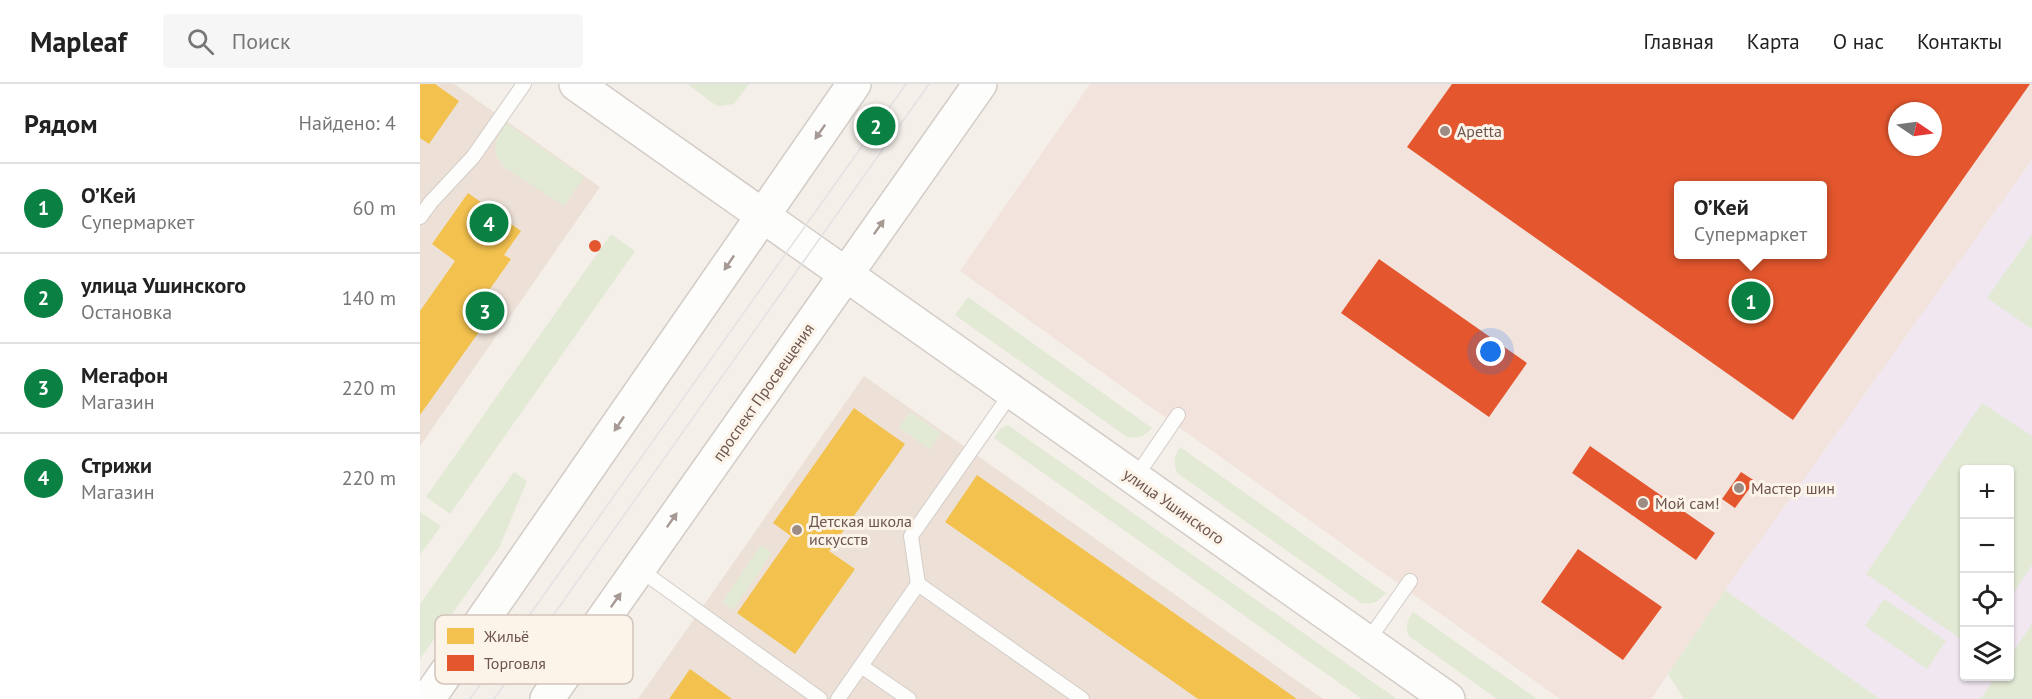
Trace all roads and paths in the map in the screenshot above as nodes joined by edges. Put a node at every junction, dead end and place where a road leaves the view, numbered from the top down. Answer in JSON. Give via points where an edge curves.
{"nodes":[{"id":1,"x":524,"y":84,"type":"edge"},
{"id":2,"x":576,"y":84,"type":"edge"},
{"id":3,"x":854,"y":84,"type":"edge"},
{"id":4,"x":980,"y":84,"type":"edge"},
{"id":5,"x":425,"y":198,"type":"edge"},
{"id":6,"x":762,"y":215,"type":"junction"},
{"id":7,"x":420,"y":217,"type":"edge"},
{"id":8,"x":846,"y":274,"type":"junction"},
{"id":9,"x":1012,"y":392,"type":"junction"},
{"id":10,"x":1178,"y":415,"type":"dead end"},
{"id":11,"x":1135,"y":478,"type":"junction"},
{"id":12,"x":639,"y":568,"type":"junction"},
{"id":13,"x":1410,"y":581,"type":"dead end"},
{"id":14,"x":918,"y":584,"type":"junction"},
{"id":15,"x":488,"y":615,"type":"edge"},
{"id":16,"x":606,"y":615,"type":"edge"},
{"id":17,"x":1366,"y":642,"type":"junction"},
{"id":18,"x":861,"y":666,"type":"junction"},
{"id":19,"x":439,"y":684,"type":"edge"},
{"id":20,"x":558,"y":684,"type":"edge"},
{"id":21,"x":428,"y":699,"type":"edge"},
{"id":22,"x":547,"y":699,"type":"edge"},
{"id":23,"x":820,"y":699,"type":"edge"},
{"id":24,"x":838,"y":699,"type":"edge"},
{"id":25,"x":909,"y":699,"type":"edge"},
{"id":26,"x":1082,"y":699,"type":"edge"},
{"id":27,"x":1448,"y":699,"type":"edge"}],
"edges":[{"from":1,"to":5,"type":"lane","via":[[473,157]]},
{"from":2,"to":6,"type":"main road","name":"улица Ушинского"},
{"from":3,"to":6,"type":"main road","one_way":true},
{"from":8,"to":4,"type":"main road","name":"проспект Просвещения","one_way":true},
{"from":5,"to":7,"type":"lane"},
{"from":6,"to":8,"type":"main road","name":"улица Ушинского"},
{"from":6,"to":15,"type":"main road","one_way":true},
{"from":8,"to":9,"type":"main road","name":"улица Ушинского"},
{"from":12,"to":8,"type":"main road","name":"проспект Просвещения","one_way":true},
{"from":9,"to":11,"type":"main road","name":"улица Ушинского"},
{"from":9,"to":14,"type":"lane","via":[[911,536]]},
{"from":10,"to":11,"type":"lane"},
{"from":11,"to":17,"type":"main road","name":"улица Ушинского"},
{"from":16,"to":12,"type":"main road","name":"проспект Просвещения","one_way":true},
{"from":12,"to":23,"type":"lane"},
{"from":13,"to":17,"type":"lane"},
{"from":14,"to":18,"type":"lane"},
{"from":14,"to":26,"type":"lane"},
{"from":17,"to":27,"type":"main road","name":"улица Ушинского"},
{"from":18,"to":24,"type":"lane"},
{"from":18,"to":25,"type":"lane"},
{"from":19,"to":21,"type":"main road","one_way":true},
{"from":22,"to":20,"type":"main road","name":"проспект Просвещения","one_way":true}]}
